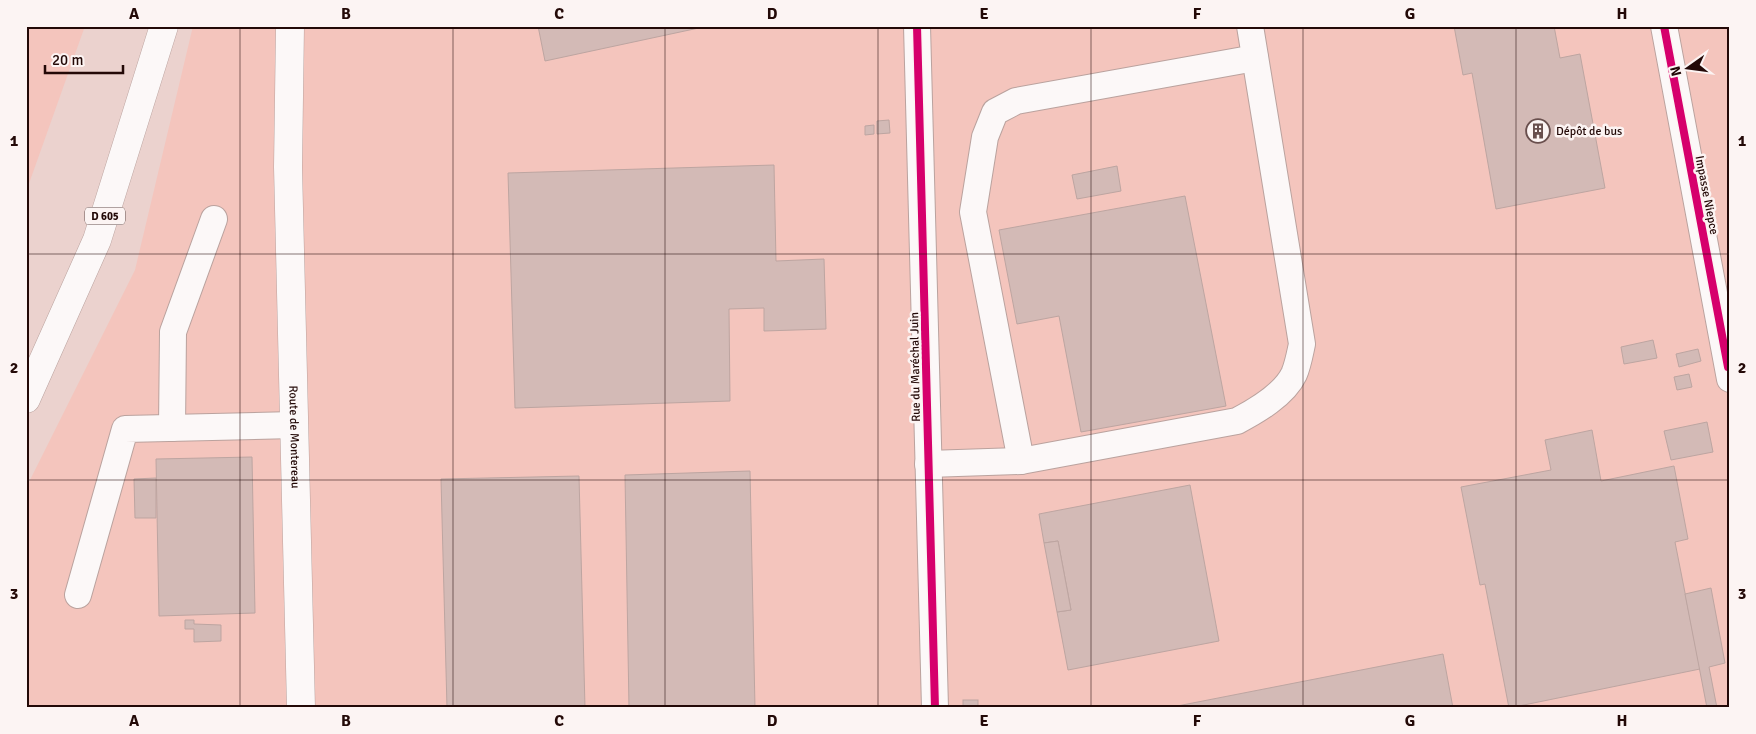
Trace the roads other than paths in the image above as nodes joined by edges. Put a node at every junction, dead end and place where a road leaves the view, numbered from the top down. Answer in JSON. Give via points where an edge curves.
{"nodes":[{"id":1,"x":164,"y":26,"type":"edge"},
{"id":2,"x":279,"y":26,"type":"edge"},
{"id":3,"x":290,"y":26,"type":"edge"},
{"id":4,"x":918,"y":26,"type":"edge"},
{"id":5,"x":1250,"y":26,"type":"edge"},
{"id":6,"x":1664,"y":26,"type":"edge"},
{"id":7,"x":1255,"y":58,"type":"junction"},
{"id":8,"x":288,"y":167,"type":"junction"},
{"id":9,"x":214,"y":219,"type":"dead end"},
{"id":10,"x":1729,"y":373,"type":"edge"},
{"id":11,"x":26,"y":399,"type":"edge"},
{"id":12,"x":294,"y":425,"type":"junction"},
{"id":13,"x":172,"y":428,"type":"junction"},
{"id":14,"x":1021,"y":461,"type":"junction"},
{"id":15,"x":928,"y":464,"type":"junction"},
{"id":16,"x":78,"y":595,"type":"dead end"},
{"id":17,"x":301,"y":708,"type":"edge"},
{"id":18,"x":935,"y":708,"type":"edge"}],
"edges":[{"from":1,"to":11,"type":"main road","number":"D 605","via":[[97,240]]},
{"from":2,"to":8,"type":"main road","name":"Route de Montereau"},
{"from":3,"to":8,"type":"main road","name":"Route de Montereau"},
{"from":4,"to":15,"type":"street","name":"Rue du Maréchal Juin"},
{"from":5,"to":7,"type":"street"},
{"from":6,"to":10,"type":"street","name":"Impasse Niepce"},
{"from":7,"to":14,"type":"street","via":[[1302,344],[1294,374],[1277,396],[1237,421]]},
{"from":7,"to":14,"type":"street","via":[[1016,101],[995,112],[985,137],[973,212]]},
{"from":8,"to":12,"type":"main road","name":"Route de Montereau"},
{"from":9,"to":13,"type":"street","via":[[173,332]]},
{"from":12,"to":13,"type":"street"},
{"from":12,"to":17,"type":"main road","name":"Route de Montereau"},
{"from":13,"to":16,"type":"street","via":[[125,429]]},
{"from":14,"to":15,"type":"street"},
{"from":15,"to":18,"type":"street","name":"Rue du Maréchal Juin"}]}
